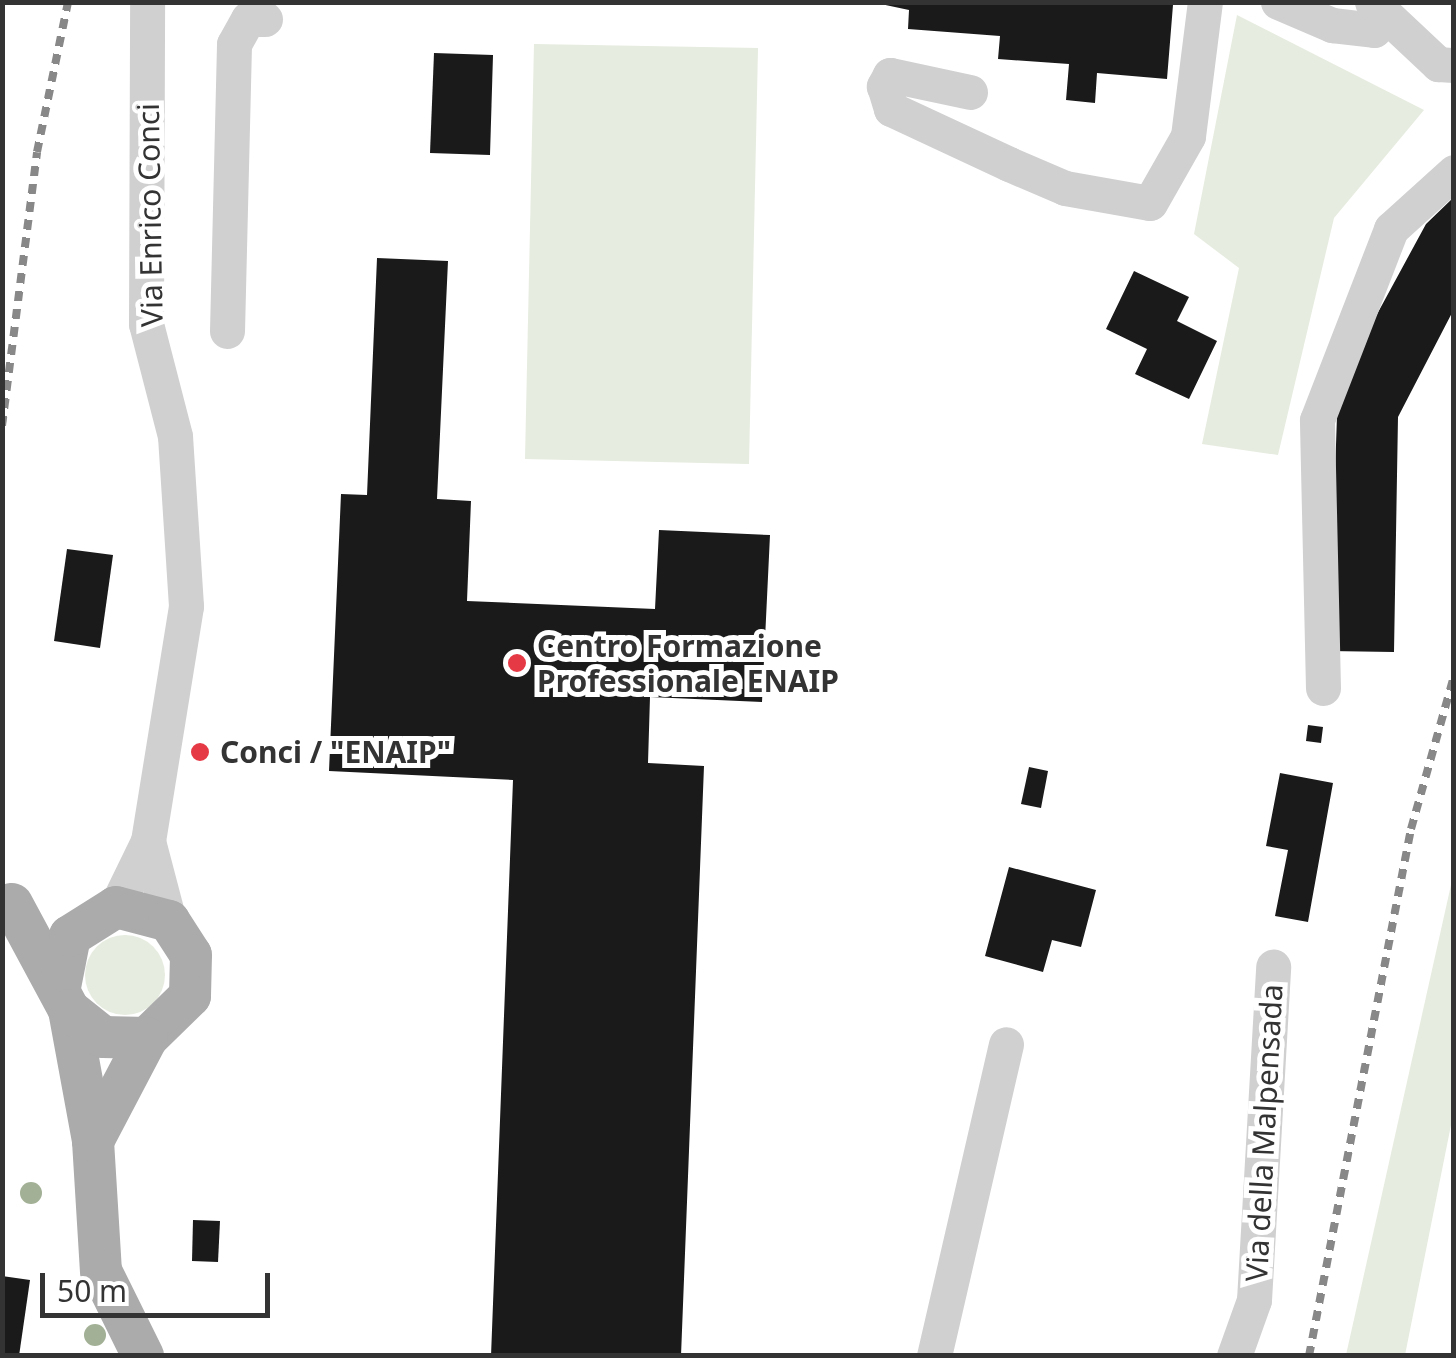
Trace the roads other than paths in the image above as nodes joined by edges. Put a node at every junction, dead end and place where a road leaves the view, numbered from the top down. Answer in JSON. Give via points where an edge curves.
{"nodes":[{"id":1,"x":146,"y":2,"type":"edge"},
{"id":2,"x":1206,"y":2,"type":"edge"},
{"id":3,"x":1278,"y":2,"type":"edge"},
{"id":4,"x":1379,"y":9,"type":"edge"},
{"id":5,"x":265,"y":19,"type":"dead end"},
{"id":6,"x":1454,"y":65,"type":"edge"},
{"id":7,"x":970,"y":92,"type":"dead end"},
{"id":8,"x":1454,"y":172,"type":"edge"},
{"id":9,"x":227,"y":330,"type":"dead end"},
{"id":10,"x":1324,"y":688,"type":"dead end"},
{"id":11,"x":148,"y":842,"type":"junction"},
{"id":12,"x":99,"y":914,"type":"junction"},
{"id":13,"x":169,"y":921,"type":"junction"},
{"id":14,"x":1273,"y":968,"type":"dead end"},
{"id":15,"x":64,"y":999,"type":"junction"},
{"id":16,"x":147,"y":1038,"type":"junction"},
{"id":17,"x":1006,"y":1044,"type":"dead end"},
{"id":18,"x":93,"y":1142,"type":"junction"},
{"id":19,"x":143,"y":1356,"type":"edge"},
{"id":20,"x":934,"y":1356,"type":"edge"},
{"id":21,"x":1234,"y":1356,"type":"edge"}],
"edges":[{"from":1,"to":11,"type":"street","name":"Via Enrico Conci","via":[[146,324],[188,532],[186,606]]},
{"from":2,"to":7,"type":"street","via":[[1188,136],[1150,203],[1065,188],[1009,164],[891,109],[884,86],[890,75]]},
{"from":3,"to":4,"type":"street","via":[[1332,26],[1374,30]]},
{"from":4,"to":6,"type":"street","via":[[1438,64]]},
{"from":5,"to":9,"type":"street","via":[[248,19],[234,44]]},
{"from":8,"to":10,"type":"street","via":[[1391,230],[1317,420]]},
{"from":11,"to":12,"type":"street","name":"Via Enrico Conci"},
{"from":11,"to":13,"type":"street","name":"Via Enrico Conci"},
{"from":12,"to":13,"type":"main road"},
{"from":12,"to":15,"type":"main road","via":[[62,952]]},
{"from":12,"to":15,"type":"main road","via":[[12,904]]},
{"from":13,"to":16,"type":"main road","via":[[191,955],[190,996]]},
{"from":14,"to":21,"type":"street","name":"Via della Malpensada","via":[[1254,1300]]},
{"from":15,"to":16,"type":"main road","via":[[103,1037]]},
{"from":15,"to":18,"type":"main road"},
{"from":16,"to":18,"type":"main road"},
{"from":17,"to":20,"type":"street"},
{"from":18,"to":19,"type":"main road","via":[[101,1271]]}]}
